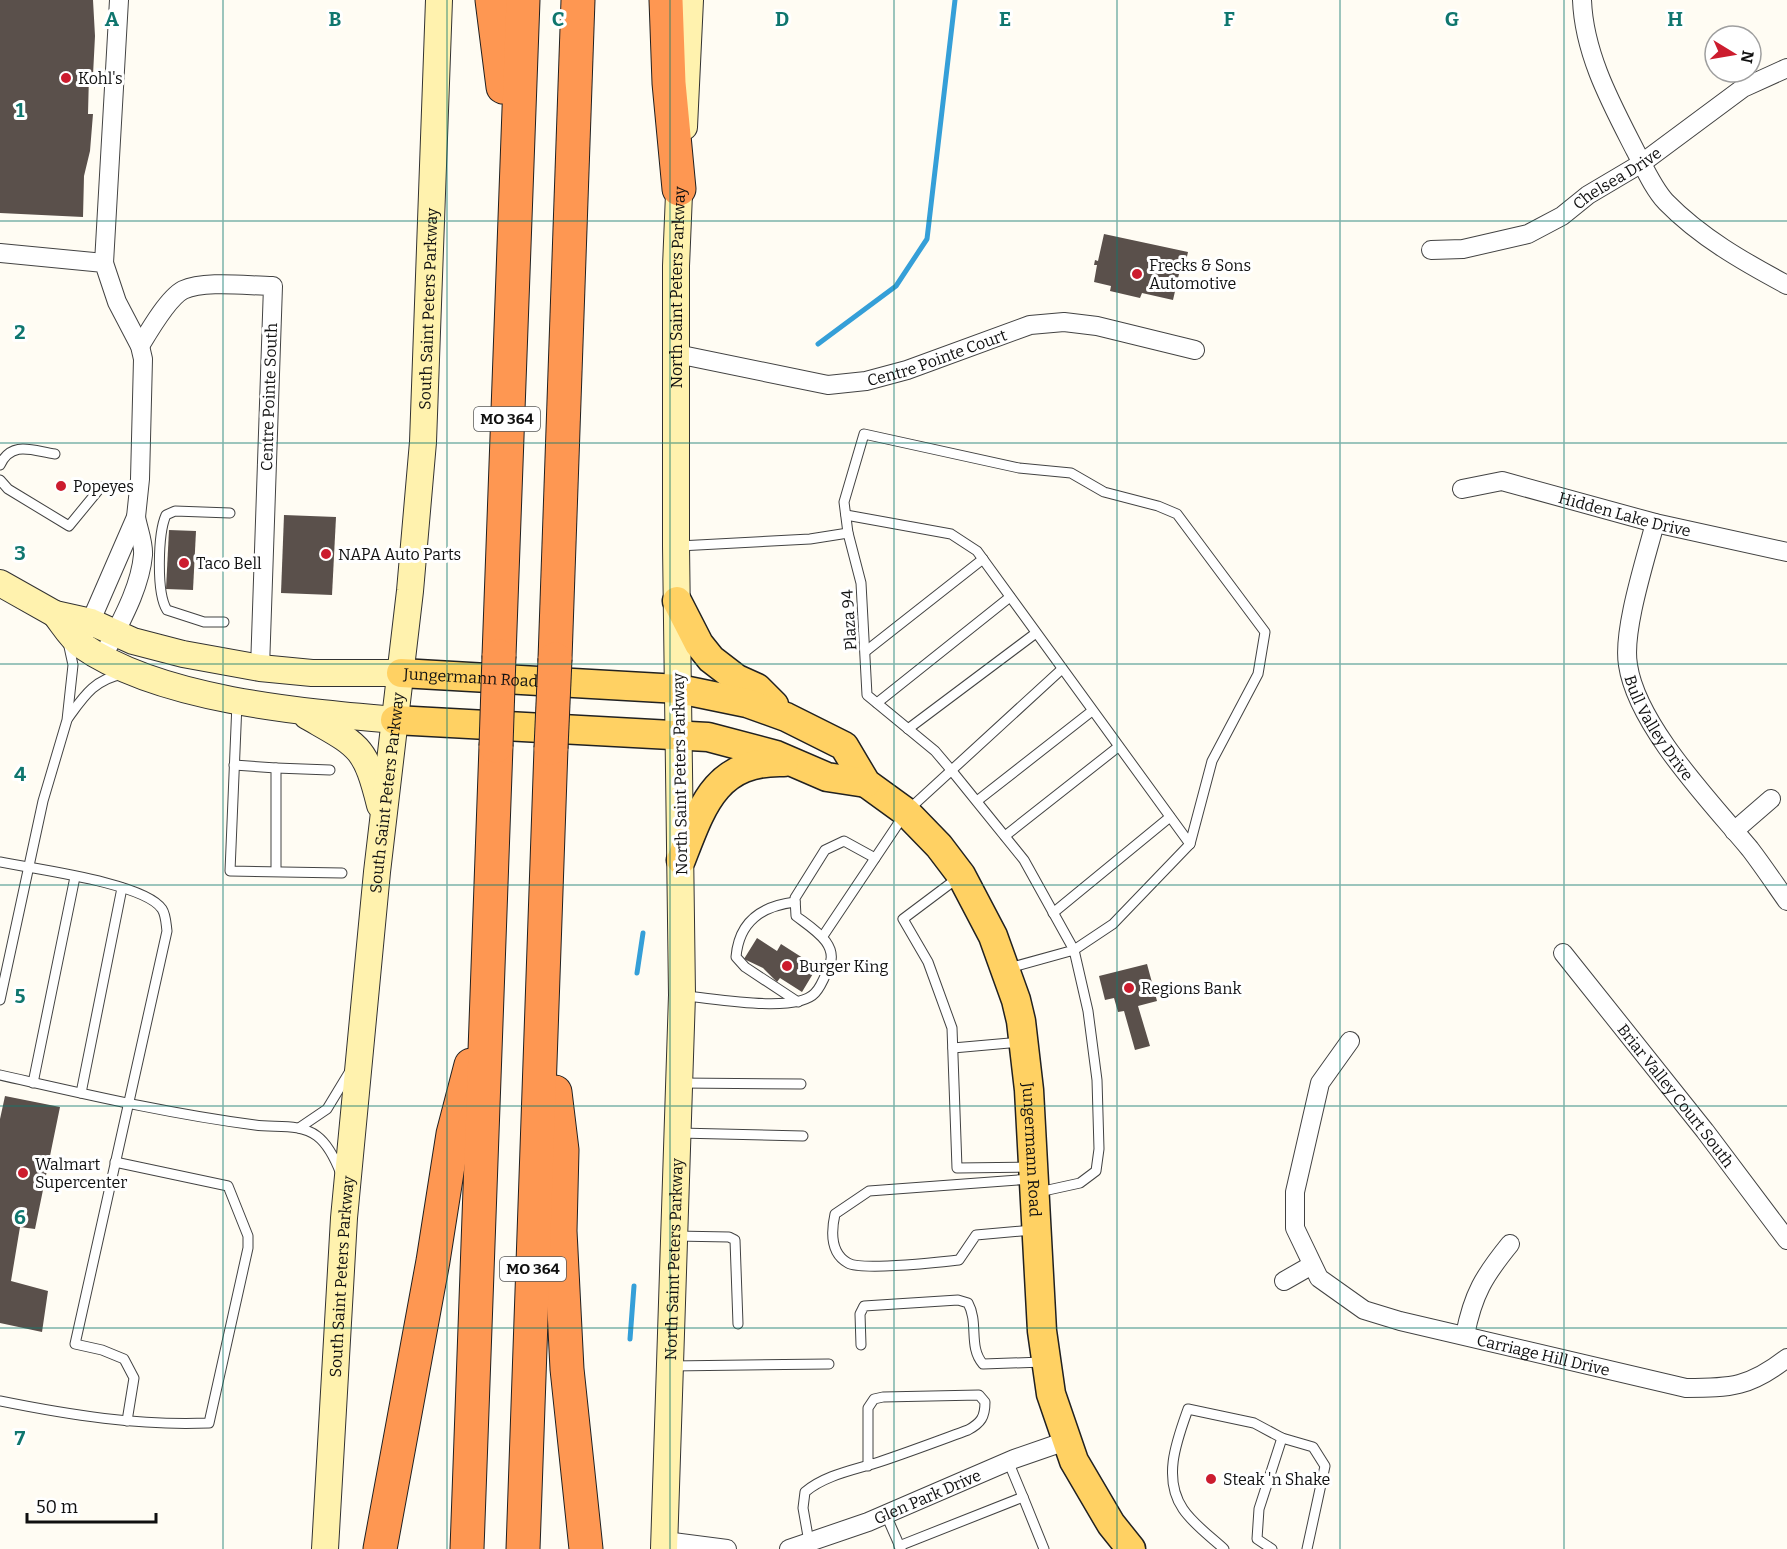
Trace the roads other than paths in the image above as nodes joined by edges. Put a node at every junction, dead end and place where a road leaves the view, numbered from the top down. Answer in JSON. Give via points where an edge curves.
{"nodes":[{"id":1,"x":119,"y":0,"type":"edge"},
{"id":2,"x":439,"y":0,"type":"edge"},
{"id":3,"x":492,"y":0,"type":"edge"},
{"id":4,"x":523,"y":0,"type":"edge"},
{"id":5,"x":578,"y":0,"type":"edge"},
{"id":6,"x":666,"y":0,"type":"edge"},
{"id":7,"x":690,"y":0,"type":"edge"},
{"id":8,"x":1582,"y":0,"type":"edge"},
{"id":9,"x":1787,"y":68,"type":"edge"},
{"id":10,"x":1642,"y":163,"type":"junction"},
{"id":11,"x":516,"y":183,"type":"junction"},
{"id":12,"x":679,"y":189,"type":"junction"},
{"id":13,"x":1431,"y":250,"type":"dead end"},
{"id":14,"x":0,"y":253,"type":"edge"},
{"id":15,"x":104,"y":262,"type":"junction"},
{"id":16,"x":1787,"y":285,"type":"edge"},
{"id":17,"x":140,"y":346,"type":"junction"},
{"id":18,"x":1195,"y":350,"type":"dead end"},
{"id":19,"x":676,"y":354,"type":"junction"},
{"id":20,"x":55,"y":454,"type":"dead end"},
{"id":21,"x":0,"y":465,"type":"edge"},
{"id":22,"x":0,"y":480,"type":"edge"},
{"id":23,"x":101,"y":487,"type":"dead end"},
{"id":24,"x":1462,"y":489,"type":"dead end"},
{"id":25,"x":230,"y":513,"type":"dead end"},
{"id":26,"x":846,"y":515,"type":"junction"},
{"id":27,"x":136,"y":518,"type":"junction"},
{"id":28,"x":1655,"y":522,"type":"junction"},
{"id":29,"x":848,"y":533,"type":"junction"},
{"id":30,"x":676,"y":546,"type":"junction"},
{"id":31,"x":1787,"y":552,"type":"edge"},
{"id":32,"x":983,"y":559,"type":"junction"},
{"id":33,"x":0,"y":583,"type":"edge"},
{"id":34,"x":1010,"y":597,"type":"junction"},
{"id":35,"x":678,"y":601,"type":"junction"},
{"id":36,"x":91,"y":622,"type":"junction"},
{"id":37,"x":224,"y":622,"type":"dead end"},
{"id":38,"x":67,"y":629,"type":"junction"},
{"id":39,"x":115,"y":633,"type":"junction"},
{"id":40,"x":1036,"y":633,"type":"junction"},
{"id":41,"x":866,"y":651,"type":"junction"},
{"id":42,"x":103,"y":657,"type":"junction"},
{"id":43,"x":261,"y":668,"type":"junction"},
{"id":44,"x":1062,"y":669,"type":"junction"},
{"id":45,"x":137,"y":672,"type":"junction"},
{"id":46,"x":401,"y":673,"type":"junction"},
{"id":47,"x":679,"y":689,"type":"junction"},
{"id":48,"x":237,"y":701,"type":"junction"},
{"id":49,"x":878,"y":704,"type":"junction"},
{"id":50,"x":299,"y":711,"type":"junction"},
{"id":51,"x":1092,"y":711,"type":"junction"},
{"id":52,"x":786,"y":717,"type":"junction"},
{"id":53,"x":67,"y":720,"type":"junction"},
{"id":54,"x":395,"y":720,"type":"junction"},
{"id":55,"x":908,"y":729,"type":"junction"},
{"id":56,"x":679,"y":735,"type":"junction"},
{"id":57,"x":1118,"y":747,"type":"junction"},
{"id":58,"x":795,"y":763,"type":"junction"},
{"id":59,"x":234,"y":765,"type":"junction"},
{"id":60,"x":276,"y":768,"type":"junction"},
{"id":61,"x":330,"y":770,"type":"dead end"},
{"id":62,"x":952,"y":771,"type":"junction"},
{"id":63,"x":866,"y":783,"type":"junction"},
{"id":64,"x":1771,"y":799,"type":"dead end"},
{"id":65,"x":977,"y":801,"type":"junction"},
{"id":66,"x":906,"y":812,"type":"junction"},
{"id":67,"x":383,"y":816,"type":"junction"},
{"id":68,"x":1170,"y":817,"type":"junction"},
{"id":69,"x":1734,"y":831,"type":"junction"},
{"id":70,"x":1005,"y":836,"type":"junction"},
{"id":71,"x":1190,"y":844,"type":"junction"},
{"id":72,"x":875,"y":858,"type":"junction"},
{"id":73,"x":681,"y":860,"type":"junction"},
{"id":74,"x":0,"y":862,"type":"edge"},
{"id":75,"x":28,"y":868,"type":"junction"},
{"id":76,"x":276,"y":872,"type":"junction"},
{"id":77,"x":342,"y":873,"type":"dead end"},
{"id":78,"x":961,"y":875,"type":"junction"},
{"id":79,"x":75,"y":877,"type":"junction"},
{"id":80,"x":122,"y":888,"type":"junction"},
{"id":81,"x":1787,"y":901,"type":"edge"},
{"id":82,"x":795,"y":902,"type":"junction"},
{"id":83,"x":1053,"y":913,"type":"junction"},
{"id":84,"x":823,"y":936,"type":"junction"},
{"id":85,"x":1074,"y":950,"type":"junction"},
{"id":86,"x":1563,"y":953,"type":"dead end"},
{"id":87,"x":1006,"y":969,"type":"junction"},
{"id":88,"x":543,"y":989,"type":"junction"},
{"id":89,"x":682,"y":995,"type":"junction"},
{"id":90,"x":0,"y":999,"type":"edge"},
{"id":91,"x":798,"y":1002,"type":"junction"},
{"id":92,"x":486,"y":1011,"type":"junction"},
{"id":93,"x":1350,"y":1041,"type":"dead end"},
{"id":94,"x":1024,"y":1042,"type":"junction"},
{"id":95,"x":953,"y":1048,"type":"junction"},
{"id":96,"x":360,"y":1052,"type":"junction"},
{"id":97,"x":0,"y":1076,"type":"edge"},
{"id":98,"x":33,"y":1083,"type":"junction"},
{"id":99,"x":680,"y":1083,"type":"junction"},
{"id":100,"x":801,"y":1084,"type":"dead end"},
{"id":101,"x":81,"y":1093,"type":"junction"},
{"id":102,"x":128,"y":1104,"type":"junction"},
{"id":103,"x":299,"y":1128,"type":"junction"},
{"id":104,"x":679,"y":1133,"type":"junction"},
{"id":105,"x":803,"y":1136,"type":"dead end"},
{"id":106,"x":115,"y":1162,"type":"junction"},
{"id":107,"x":1033,"y":1180,"type":"junction"},
{"id":108,"x":347,"y":1191,"type":"junction"},
{"id":109,"x":1036,"y":1229,"type":"junction"},
{"id":110,"x":675,"y":1236,"type":"junction"},
{"id":111,"x":1787,"y":1240,"type":"edge"},
{"id":112,"x":1510,"y":1245,"type":"dead end"},
{"id":113,"x":1312,"y":1265,"type":"junction"},
{"id":114,"x":1284,"y":1281,"type":"dead end"},
{"id":115,"x":738,"y":1324,"type":"dead end"},
{"id":116,"x":1465,"y":1335,"type":"junction"},
{"id":117,"x":861,"y":1345,"type":"dead end"},
{"id":118,"x":1787,"y":1358,"type":"edge"},
{"id":119,"x":1045,"y":1362,"type":"junction"},
{"id":120,"x":829,"y":1364,"type":"dead end"},
{"id":121,"x":671,"y":1366,"type":"junction"},
{"id":122,"x":0,"y":1401,"type":"edge"},
{"id":123,"x":127,"y":1421,"type":"junction"},
{"id":124,"x":1282,"y":1438,"type":"junction"},
{"id":125,"x":1066,"y":1441,"type":"junction"},
{"id":126,"x":1008,"y":1461,"type":"junction"},
{"id":127,"x":868,"y":1466,"type":"junction"},
{"id":128,"x":328,"y":1488,"type":"junction"},
{"id":129,"x":1023,"y":1497,"type":"junction"},
{"id":130,"x":886,"y":1515,"type":"junction"},
{"id":131,"x":809,"y":1542,"type":"junction"},
{"id":132,"x":664,"y":1545,"type":"edge"},
{"id":133,"x":900,"y":1547,"type":"edge"},
{"id":134,"x":316,"y":1549,"type":"edge"},
{"id":135,"x":325,"y":1549,"type":"edge"},
{"id":136,"x":380,"y":1549,"type":"edge"},
{"id":137,"x":467,"y":1549,"type":"edge"},
{"id":138,"x":523,"y":1549,"type":"edge"},
{"id":139,"x":586,"y":1549,"type":"edge"},
{"id":140,"x":727,"y":1549,"type":"edge"},
{"id":141,"x":789,"y":1549,"type":"edge"},
{"id":142,"x":1044,"y":1549,"type":"edge"},
{"id":143,"x":1131,"y":1549,"type":"edge"},
{"id":144,"x":1224,"y":1549,"type":"edge"},
{"id":145,"x":1272,"y":1549,"type":"edge"},
{"id":146,"x":1307,"y":1549,"type":"edge"}],
"edges":[{"from":1,"to":15,"type":"street"},
{"from":2,"to":46,"type":"main road","name":"South Saint Peters Parkway","via":[[423,442]]},
{"from":3,"to":11,"type":"highway"},
{"from":4,"to":11,"type":"highway","number":"MO 364"},
{"from":5,"to":88,"type":"highway","number":"MO 364","bridge":true},
{"from":6,"to":12,"type":"highway"},
{"from":7,"to":12,"type":"main road","name":"North Saint Peters Parkway"},
{"from":8,"to":10,"type":"street","via":[[1583,21],[1603,88]]},
{"from":9,"to":10,"type":"street","name":"Chelsea Drive","via":[[1743,88]]},
{"from":10,"to":13,"type":"street","name":"Chelsea Drive","via":[[1528,234],[1463,249]]},
{"from":10,"to":16,"type":"street","via":[[1665,200],[1697,228],[1744,262]]},
{"from":11,"to":92,"type":"highway","number":"MO 364","bridge":true},
{"from":12,"to":19,"type":"main road","name":"North Saint Peters Parkway"},
{"from":14,"to":15,"type":"street"},
{"from":15,"to":17,"type":"street","via":[[117,302]]},
{"from":17,"to":27,"type":"street","via":[[144,377]]},
{"from":17,"to":43,"type":"street","name":"Centre Pointe South","via":[[181,291],[197,286],[273,286]]},
{"from":18,"to":19,"type":"street","name":"Centre Pointe Court","via":[[1097,326],[1039,324],[907,370],[866,381],[828,385]]},
{"from":19,"to":30,"type":"main road","name":"North Saint Peters Parkway"},
{"from":20,"to":21,"type":"lane","via":[[16,449],[7,453]]},
{"from":22,"to":23,"type":"lane","via":[[8,489],[69,526]]},
{"from":24,"to":28,"type":"street","name":"Hidden Lake Drive","via":[[1502,481]]},
{"from":25,"to":37,"type":"lane","via":[[175,511],[166,515],[162,534],[160,593],[167,609],[204,622]]},
{"from":26,"to":29,"type":"lane","name":"Plaza 94"},
{"from":26,"to":32,"type":"lane","via":[[951,534],[978,550]]},
{"from":26,"to":71,"type":"lane","name":"Plaza 94","via":[[844,502],[864,434],[1019,468],[1071,473],[1104,492],[1177,514],[1265,632],[1258,675],[1212,761]]},
{"from":27,"to":36,"type":"street"},
{"from":27,"to":39,"type":"street","via":[[144,553]]},
{"from":28,"to":31,"type":"street","name":"Hidden Lake Drive"},
{"from":28,"to":69,"type":"street","name":"Bull Valley Drive","via":[[1637,592],[1627,664],[1644,713]]},
{"from":29,"to":30,"type":"lane","via":[[810,539]]},
{"from":29,"to":41,"type":"lane","name":"Plaza 94","via":[[861,583]]},
{"from":30,"to":35,"type":"main road","name":"North Saint Peters Parkway"},
{"from":32,"to":34,"type":"lane"},
{"from":32,"to":41,"type":"lane"},
{"from":33,"to":38,"type":"main road","name":"Jungermann Road"},
{"from":34,"to":40,"type":"lane"},
{"from":34,"to":49,"type":"lane"},
{"from":35,"to":47,"type":"main road","name":"North Saint Peters Parkway"},
{"from":35,"to":52,"type":"main road","via":[[699,644],[711,659],[737,679],[757,688]]},
{"from":36,"to":38,"type":"main road","name":"Jungermann Road"},
{"from":36,"to":38,"type":"street"},
{"from":36,"to":39,"type":"main road","name":"Jungermann Road"},
{"from":38,"to":42,"type":"main road","name":"Jungermann Road"},
{"from":38,"to":53,"type":"lane","via":[[73,665]]},
{"from":39,"to":42,"type":"street"},
{"from":39,"to":43,"type":"main road","name":"Jungermann Road","via":[[183,654]]},
{"from":40,"to":44,"type":"lane"},
{"from":40,"to":55,"type":"lane"},
{"from":41,"to":49,"type":"lane","name":"Plaza 94","via":[[867,695]]},
{"from":42,"to":45,"type":"main road","name":"Jungermann Road"},
{"from":43,"to":46,"type":"main road","name":"Jungermann Road","via":[[312,673]]},
{"from":44,"to":51,"type":"lane"},
{"from":44,"to":62,"type":"lane"},
{"from":45,"to":48,"type":"main road","name":"Jungermann Road"},
{"from":45,"to":53,"type":"lane","via":[[106,677],[91,688]]},
{"from":46,"to":47,"type":"main road","name":"Jungermann Road"},
{"from":46,"to":54,"type":"main road","name":"South Saint Peters Parkway"},
{"from":47,"to":52,"type":"main road","name":"Jungermann Road"},
{"from":47,"to":56,"type":"main road","name":"North Saint Peters Parkway"},
{"from":48,"to":50,"type":"main road","name":"Jungermann Road"},
{"from":48,"to":59,"type":"lane"},
{"from":49,"to":55,"type":"lane","name":"Plaza 94"},
{"from":50,"to":54,"type":"main road","name":"Jungermann Road"},
{"from":50,"to":67,"type":"main road","via":[[359,748],[369,767]]},
{"from":51,"to":57,"type":"lane"},
{"from":51,"to":65,"type":"lane"},
{"from":52,"to":63,"type":"main road","name":"Jungermann Road","via":[[844,746]]},
{"from":53,"to":75,"type":"lane"},
{"from":54,"to":56,"type":"main road","name":"Jungermann Road"},
{"from":54,"to":67,"type":"main road","name":"South Saint Peters Parkway"},
{"from":55,"to":62,"type":"lane","name":"Plaza 94"},
{"from":56,"to":58,"type":"main road","name":"Jungermann Road","via":[[743,744]]},
{"from":56,"to":73,"type":"main road","name":"North Saint Peters Parkway"},
{"from":57,"to":68,"type":"lane"},
{"from":57,"to":70,"type":"lane"},
{"from":58,"to":63,"type":"main road","name":"Jungermann Road","via":[[827,777]]},
{"from":58,"to":73,"type":"main road","via":[[765,762],[729,774],[704,804]]},
{"from":59,"to":60,"type":"lane"},
{"from":59,"to":76,"type":"lane","via":[[230,871]]},
{"from":60,"to":61,"type":"lane"},
{"from":60,"to":76,"type":"lane"},
{"from":62,"to":65,"type":"lane","name":"Plaza 94"},
{"from":62,"to":66,"type":"lane"},
{"from":63,"to":66,"type":"main road","name":"Jungermann Road"},
{"from":64,"to":69,"type":"street"},
{"from":65,"to":70,"type":"lane","name":"Plaza 94"},
{"from":66,"to":72,"type":"lane"},
{"from":66,"to":78,"type":"main road","name":"Jungermann Road"},
{"from":67,"to":96,"type":"main road","name":"South Saint Peters Parkway"},
{"from":68,"to":71,"type":"lane"},
{"from":68,"to":83,"type":"lane"},
{"from":69,"to":81,"type":"street","name":"Bull Valley Drive"},
{"from":70,"to":83,"type":"lane","name":"Plaza 94","via":[[1024,860]]},
{"from":71,"to":85,"type":"lane","via":[[1113,924]]},
{"from":72,"to":82,"type":"lane","via":[[844,841],[825,850]]},
{"from":72,"to":84,"type":"lane"},
{"from":73,"to":89,"type":"main road","name":"North Saint Peters Parkway"},
{"from":74,"to":75,"type":"lane"},
{"from":75,"to":79,"type":"lane"},
{"from":75,"to":90,"type":"lane"},
{"from":76,"to":77,"type":"lane"},
{"from":78,"to":87,"type":"main road","name":"Jungermann Road"},
{"from":78,"to":95,"type":"lane","via":[[903,919],[919,942],[936,980],[952,1028]]},
{"from":79,"to":80,"type":"lane"},
{"from":79,"to":98,"type":"lane"},
{"from":80,"to":101,"type":"lane"},
{"from":80,"to":102,"type":"lane","via":[[156,902],[163,910],[167,931]]},
{"from":82,"to":84,"type":"lane","via":[[796,916]]},
{"from":82,"to":91,"type":"lane","via":[[773,904],[759,912],[741,934],[736,957]]},
{"from":83,"to":85,"type":"lane","name":"Plaza 94"},
{"from":84,"to":91,"type":"lane","via":[[832,954],[830,965],[815,993]]},
{"from":85,"to":87,"type":"lane"},
{"from":85,"to":107,"type":"lane","name":"Plaza 94","via":[[1088,1011],[1097,1080],[1096,1171],[1080,1183]]},
{"from":86,"to":111,"type":"street","name":"Briar Valley Court South"},
{"from":87,"to":94,"type":"main road","name":"Jungermann Road","via":[[1017,1000]]},
{"from":88,"to":138,"type":"highway","number":"MO 364"},
{"from":88,"to":139,"type":"highway","via":[[562,1150],[562,1295]]},
{"from":89,"to":91,"type":"lane","via":[[776,1004]]},
{"from":89,"to":99,"type":"main road","name":"North Saint Peters Parkway"},
{"from":92,"to":136,"type":"highway","via":[[453,1134],[426,1306]]},
{"from":92,"to":137,"type":"highway","number":"MO 364"},
{"from":93,"to":113,"type":"street","name":"Carriage Hill Drive","via":[[1320,1083],[1294,1192],[1295,1228]]},
{"from":94,"to":95,"type":"lane"},
{"from":94,"to":107,"type":"main road","name":"Jungermann Road"},
{"from":95,"to":107,"type":"lane","via":[[957,1168]]},
{"from":96,"to":103,"type":"lane","via":[[327,1109]]},
{"from":96,"to":108,"type":"main road","name":"South Saint Peters Parkway"},
{"from":97,"to":98,"type":"lane"},
{"from":98,"to":101,"type":"lane"},
{"from":99,"to":100,"type":"lane"},
{"from":99,"to":104,"type":"main road","name":"North Saint Peters Parkway"},
{"from":101,"to":102,"type":"lane"},
{"from":102,"to":103,"type":"lane","via":[[232,1122]]},
{"from":102,"to":106,"type":"lane"},
{"from":103,"to":108,"type":"lane","via":[[317,1136],[328,1149]]},
{"from":104,"to":105,"type":"lane"},
{"from":104,"to":110,"type":"main road","name":"North Saint Peters Parkway"},
{"from":106,"to":123,"type":"lane","via":[[75,1344],[124,1359],[134,1378]]},
{"from":106,"to":123,"type":"lane","via":[[228,1186],[248,1236],[209,1424]]},
{"from":107,"to":109,"type":"main road","name":"Jungermann Road"},
{"from":107,"to":109,"type":"lane","via":[[869,1191],[835,1214],[831,1231],[836,1251],[849,1264],[871,1266],[959,1260],[976,1235]]},
{"from":108,"to":128,"type":"main road","name":"South Saint Peters Parkway"},
{"from":109,"to":119,"type":"main road","name":"Jungermann Road"},
{"from":110,"to":115,"type":"lane","via":[[735,1240]]},
{"from":110,"to":121,"type":"main road","name":"North Saint Peters Parkway"},
{"from":112,"to":116,"type":"street","via":[[1483,1277]]},
{"from":113,"to":114,"type":"street"},
{"from":113,"to":116,"type":"street","name":"Carriage Hill Drive","via":[[1319,1278],[1364,1310]]},
{"from":116,"to":118,"type":"street","name":"Carriage Hill Drive","via":[[1686,1388],[1728,1388],[1767,1374]]},
{"from":117,"to":119,"type":"lane","via":[[860,1314],[864,1306],[958,1300],[968,1303],[973,1311],[975,1355],[983,1364]]},
{"from":119,"to":125,"type":"main road","name":"Jungermann Road"},
{"from":120,"to":121,"type":"lane"},
{"from":121,"to":132,"type":"main road","name":"North Saint Peters Parkway"},
{"from":122,"to":123,"type":"lane"},
{"from":124,"to":144,"type":"lane","via":[[1254,1423],[1188,1409],[1175,1444],[1172,1477],[1182,1509]]},
{"from":124,"to":145,"type":"lane","via":[[1259,1509],[1257,1539]]},
{"from":124,"to":146,"type":"lane","via":[[1313,1447],[1325,1466]]},
{"from":125,"to":126,"type":"street","name":"Glen Park Drive"},
{"from":125,"to":143,"type":"main road","name":"Jungermann Road","via":[[1094,1497]]},
{"from":126,"to":129,"type":"lane"},
{"from":126,"to":130,"type":"street","name":"Glen Park Drive"},
{"from":127,"to":127,"type":"lane","via":[[977,1425],[985,1416],[985,1402],[979,1395],[961,1394],[874,1399],[867,1408]]},
{"from":127,"to":131,"type":"lane","via":[[816,1482],[805,1492],[803,1508]]},
{"from":128,"to":134,"type":"lane"},
{"from":128,"to":135,"type":"main road","name":"South Saint Peters Parkway"},
{"from":129,"to":133,"type":"lane"},
{"from":129,"to":142,"type":"lane"},
{"from":130,"to":131,"type":"street","name":"Glen Park Drive"},
{"from":130,"to":133,"type":"lane"},
{"from":131,"to":141,"type":"street","name":"Glen Park Drive"},
{"from":132,"to":140,"type":"street"}]}
